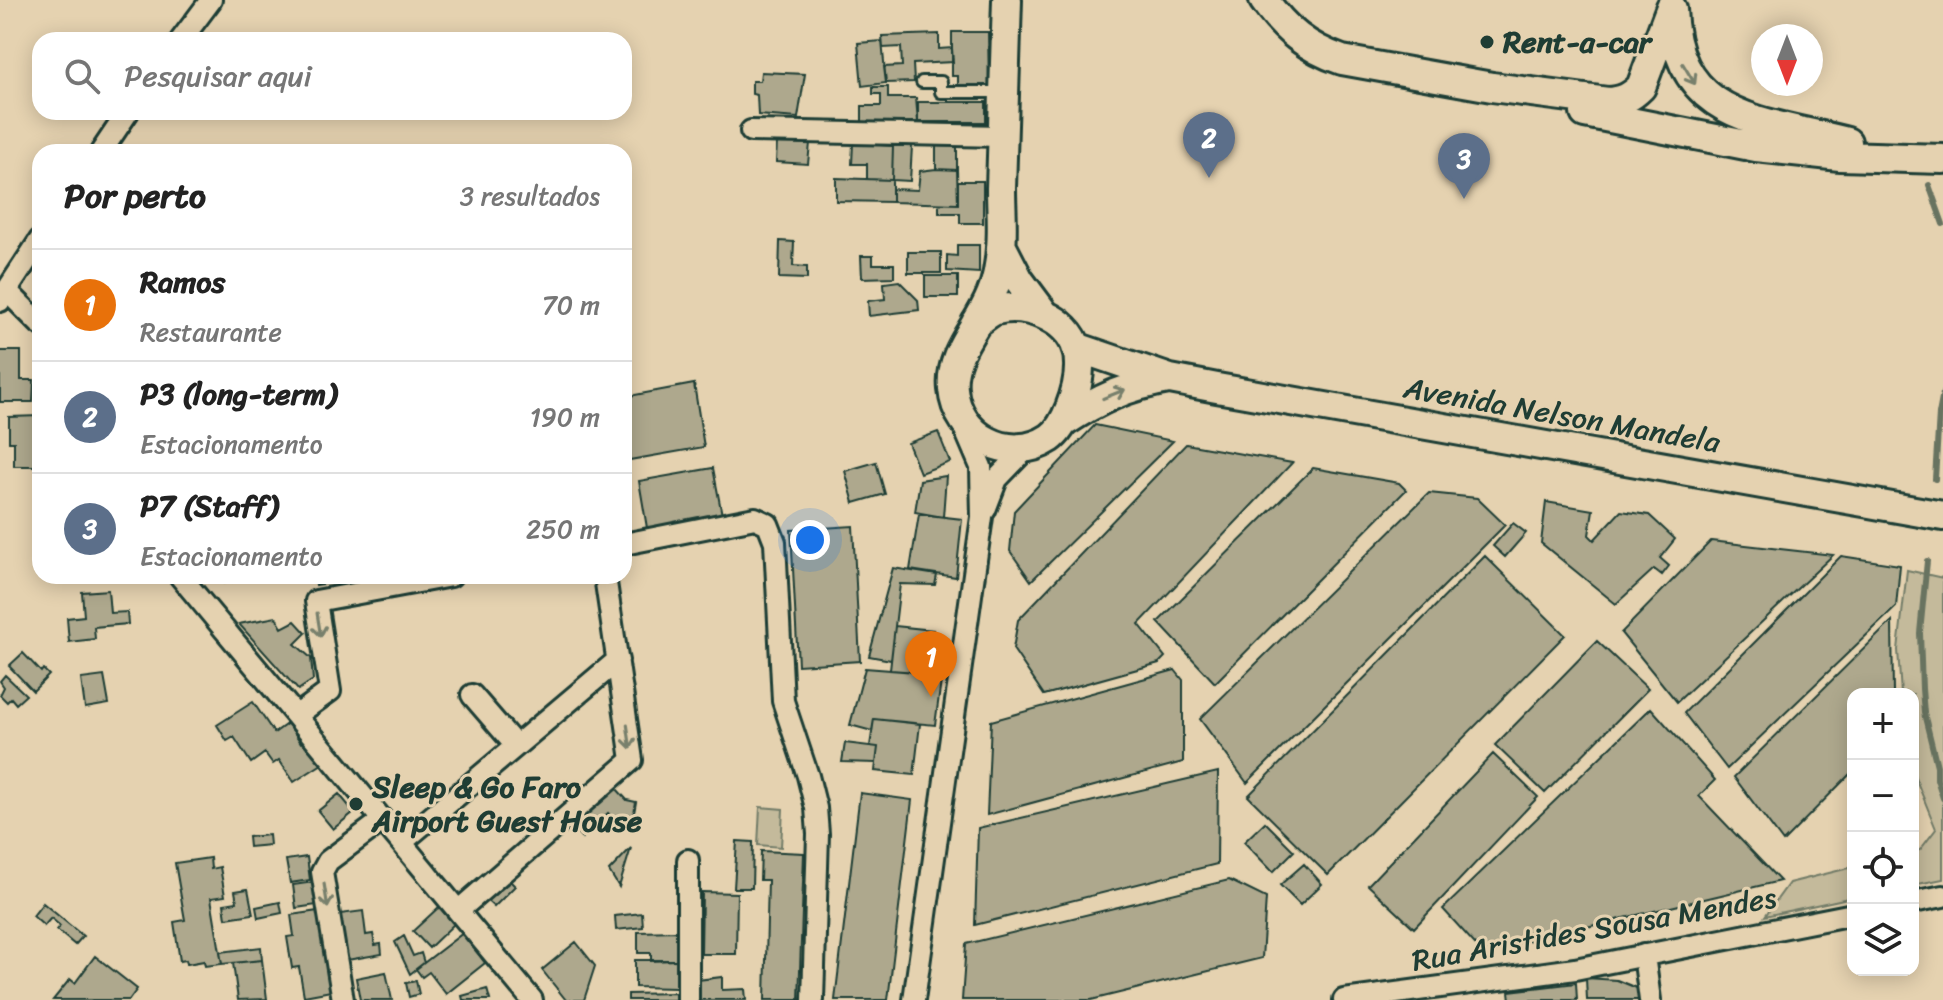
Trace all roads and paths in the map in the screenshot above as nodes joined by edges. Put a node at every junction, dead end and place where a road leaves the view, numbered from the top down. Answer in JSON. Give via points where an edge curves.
{"nodes":[{"id":1,"x":211,"y":0,"type":"edge"},
{"id":2,"x":1007,"y":0,"type":"edge"},
{"id":3,"x":1264,"y":0,"type":"edge"},
{"id":4,"x":1672,"y":4,"type":"edge"},
{"id":5,"x":187,"y":32,"type":"edge"},
{"id":6,"x":922,"y":82,"type":"dead end"},
{"id":7,"x":1492,"y":87,"type":"junction"},
{"id":8,"x":1004,"y":92,"type":"junction"},
{"id":9,"x":123,"y":120,"type":"edge"},
{"id":10,"x":751,"y":131,"type":"dead end"},
{"id":11,"x":1003,"y":136,"type":"junction"},
{"id":12,"x":106,"y":144,"type":"edge"},
{"id":13,"x":1902,"y":156,"type":"junction"},
{"id":14,"x":1943,"y":159,"type":"edge"},
{"id":15,"x":1002,"y":247,"type":"junction"},
{"id":16,"x":32,"y":252,"type":"edge"},
{"id":17,"x":4,"y":296,"type":"edge"},
{"id":18,"x":1045,"y":315,"type":"junction"},
{"id":19,"x":32,"y":318,"type":"edge"},
{"id":20,"x":976,"y":323,"type":"junction"},
{"id":21,"x":1076,"y":347,"type":"junction"},
{"id":22,"x":1170,"y":379,"type":"junction"},
{"id":23,"x":961,"y":420,"type":"junction"},
{"id":24,"x":1064,"y":422,"type":"junction"},
{"id":25,"x":1026,"y":449,"type":"junction"},
{"id":26,"x":1943,"y":516,"type":"edge"},
{"id":27,"x":982,"y":517,"type":"junction"},
{"id":28,"x":632,"y":542,"type":"edge"},
{"id":29,"x":187,"y":584,"type":"edge"},
{"id":30,"x":408,"y":584,"type":"edge"},
{"id":31,"x":606,"y":584,"type":"edge"},
{"id":32,"x":618,"y":660,"type":"junction"},
{"id":33,"x":472,"y":695,"type":"dead end"},
{"id":34,"x":297,"y":715,"type":"junction"},
{"id":35,"x":516,"y":746,"type":"junction"},
{"id":36,"x":383,"y":820,"type":"junction"},
{"id":37,"x":402,"y":842,"type":"junction"},
{"id":38,"x":688,"y":860,"type":"dead end"},
{"id":39,"x":1943,"y":896,"type":"edge"},
{"id":40,"x":1919,"y":901,"type":"edge"},
{"id":41,"x":458,"y":911,"type":"junction"},
{"id":42,"x":1847,"y":915,"type":"edge"},
{"id":43,"x":1644,"y":955,"type":"junction"},
{"id":44,"x":343,"y":1000,"type":"edge"},
{"id":45,"x":532,"y":1000,"type":"edge"},
{"id":46,"x":688,"y":1000,"type":"edge"},
{"id":47,"x":813,"y":1000,"type":"edge"},
{"id":48,"x":914,"y":1000,"type":"edge"},
{"id":49,"x":1344,"y":1000,"type":"edge"},
{"id":50,"x":1650,"y":1000,"type":"edge"}],
"edges":[{"from":1,"to":5,"type":"street"},
{"from":2,"to":8,"type":"street"},
{"from":3,"to":7,"type":"street","via":[[1282,26],[1320,53]]},
{"from":4,"to":7,"type":"street","via":[[1649,71],[1632,96],[1608,102]]},
{"from":4,"to":13,"type":"street","one_way":true,"via":[[1676,47],[1686,72],[1718,105]]},
{"from":6,"to":8,"type":"lane","via":[[941,82],[941,92]]},
{"from":7,"to":13,"type":"street","via":[[1563,110],[1756,147]]},
{"from":8,"to":11,"type":"street"},
{"from":9,"to":12,"type":"street"},
{"from":10,"to":11,"type":"street"},
{"from":11,"to":15,"type":"street"},
{"from":13,"to":14,"type":"street"},
{"from":15,"to":18,"type":"street"},
{"from":15,"to":20,"type":"street","via":[[992,294]]},
{"from":16,"to":17,"type":"street"},
{"from":17,"to":19,"type":"street"},
{"from":18,"to":20,"type":"street","via":[[1021,308],[993,311]]},
{"from":18,"to":21,"type":"street"},
{"from":20,"to":23,"type":"street","via":[[955,366],[952,387]]},
{"from":21,"to":22,"type":"street"},
{"from":21,"to":24,"type":"street","via":[[1077,388]]},
{"from":24,"to":22,"type":"street","one_way":true,"via":[[1096,401]]},
{"from":22,"to":26,"type":"street","name":"Avenida Nelson Mandela"},
{"from":23,"to":25,"type":"street","via":[[987,442]]},
{"from":23,"to":27,"type":"street","via":[[981,467]]},
{"from":24,"to":25,"type":"street","via":[[1053,436]]},
{"from":25,"to":27,"type":"street","via":[[997,479]]},
{"from":27,"to":48,"type":"street"},
{"from":28,"to":47,"type":"street","via":[[755,518],[768,524],[775,542],[783,701],[816,808]]},
{"from":29,"to":34,"type":"street"},
{"from":30,"to":34,"type":"street","one_way":true,"via":[[316,601],[330,691]]},
{"from":31,"to":32,"type":"street"},
{"from":32,"to":35,"type":"street"},
{"from":32,"to":41,"type":"street","one_way":true,"via":[[632,760]]},
{"from":33,"to":35,"type":"street"},
{"from":34,"to":36,"type":"street"},
{"from":35,"to":37,"type":"street"},
{"from":36,"to":37,"type":"street"},
{"from":36,"to":44,"type":"street","one_way":true,"via":[[328,861],[322,872]]},
{"from":37,"to":41,"type":"street"},
{"from":38,"to":46,"type":"street"},
{"from":39,"to":40,"type":"street"},
{"from":41,"to":45,"type":"street"},
{"from":42,"to":43,"type":"street","name":"Rua Aristides Sousa Mendes"},
{"from":43,"to":49,"type":"street","name":"Rua Aristides Sousa Mendes"},
{"from":43,"to":50,"type":"street"}]}
